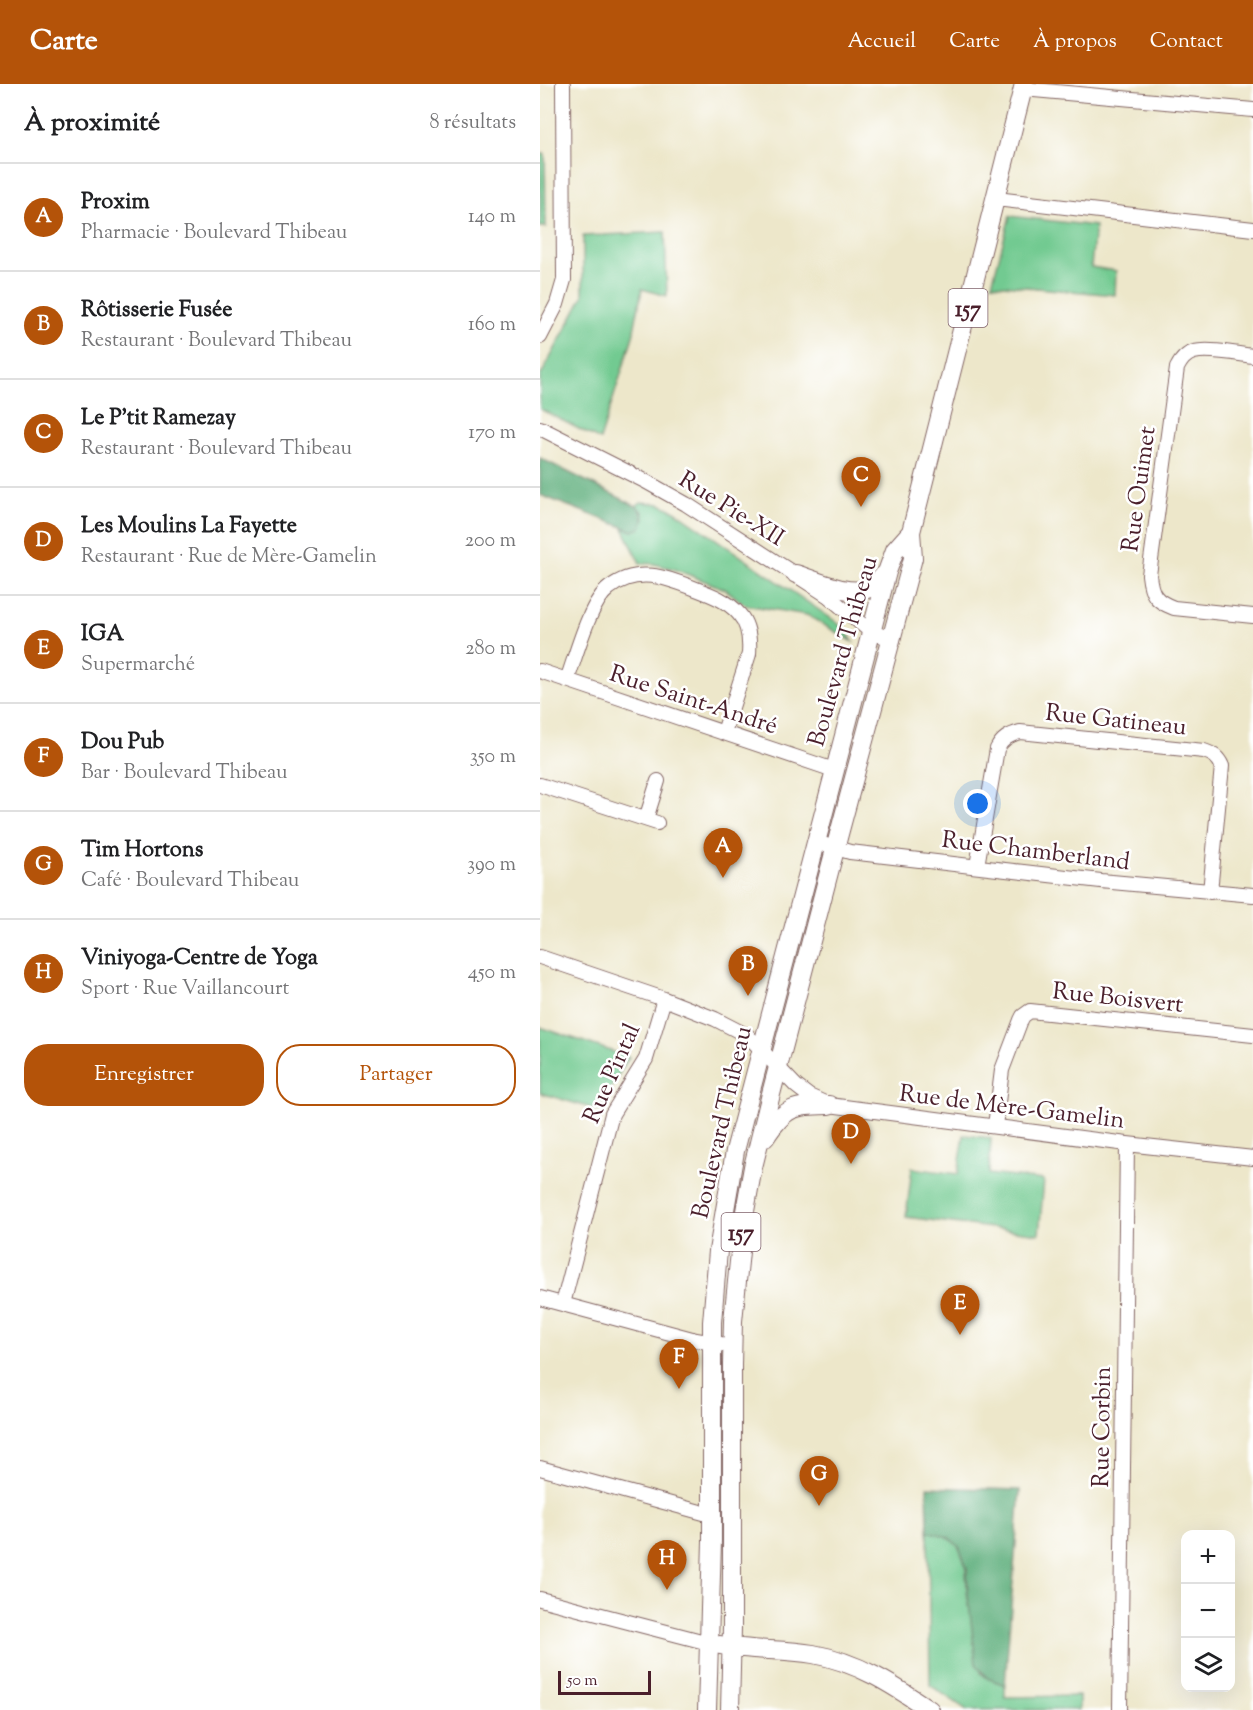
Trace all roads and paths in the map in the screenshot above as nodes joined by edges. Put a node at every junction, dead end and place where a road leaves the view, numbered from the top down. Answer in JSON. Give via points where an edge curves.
{"nodes":[{"id":1,"x":563,"y":84,"type":"edge"},
{"id":2,"x":1023,"y":87,"type":"edge"},
{"id":3,"x":1253,"y":110,"type":"edge"},
{"id":4,"x":996,"y":199,"type":"junction"},
{"id":5,"x":1253,"y":229,"type":"edge"},
{"id":6,"x":542,"y":328,"type":"edge"},
{"id":7,"x":1253,"y":356,"type":"edge"},
{"id":8,"x":540,"y":428,"type":"edge"},
{"id":9,"x":911,"y":532,"type":"junction"},
{"id":10,"x":886,"y":572,"type":"junction"},
{"id":11,"x":796,"y":574,"type":"junction"},
{"id":12,"x":1253,"y":615,"type":"edge"},
{"id":13,"x":871,"y":632,"type":"junction"},
{"id":14,"x":892,"y":639,"type":"junction"},
{"id":15,"x":540,"y":671,"type":"edge"},
{"id":16,"x":567,"y":680,"type":"junction"},
{"id":17,"x":723,"y":732,"type":"junction"},
{"id":18,"x":834,"y":770,"type":"junction"},
{"id":19,"x":658,"y":782,"type":"dead end"},
{"id":20,"x":540,"y":785,"type":"edge"},
{"id":21,"x":815,"y":842,"type":"junction"},
{"id":22,"x":835,"y":848,"type":"junction"},
{"id":23,"x":976,"y":866,"type":"junction"},
{"id":24,"x":1210,"y":892,"type":"junction"},
{"id":25,"x":1253,"y":896,"type":"edge"},
{"id":26,"x":540,"y":957,"type":"edge"},
{"id":27,"x":664,"y":999,"type":"junction"},
{"id":28,"x":1253,"y":1035,"type":"edge"},
{"id":29,"x":761,"y":1049,"type":"junction"},
{"id":30,"x":778,"y":1068,"type":"junction"},
{"id":31,"x":829,"y":1105,"type":"junction"},
{"id":32,"x":995,"y":1126,"type":"junction"},
{"id":33,"x":1127,"y":1144,"type":"junction"},
{"id":34,"x":757,"y":1149,"type":"junction"},
{"id":35,"x":1253,"y":1158,"type":"edge"},
{"id":36,"x":540,"y":1298,"type":"edge"},
{"id":37,"x":563,"y":1304,"type":"junction"},
{"id":38,"x":711,"y":1343,"type":"junction"},
{"id":39,"x":732,"y":1346,"type":"junction"},
{"id":40,"x":540,"y":1468,"type":"edge"},
{"id":41,"x":711,"y":1515,"type":"junction"},
{"id":42,"x":540,"y":1599,"type":"edge"},
{"id":43,"x":709,"y":1643,"type":"junction"},
{"id":44,"x":731,"y":1647,"type":"junction"},
{"id":45,"x":706,"y":1710,"type":"edge"},
{"id":46,"x":730,"y":1710,"type":"edge"},
{"id":47,"x":930,"y":1710,"type":"edge"},
{"id":48,"x":1120,"y":1710,"type":"edge"}],
"edges":[{"from":1,"to":6,"type":"street","via":[[564,274],[561,294]]},
{"from":2,"to":3,"type":"street"},
{"from":2,"to":4,"type":"main road","name":"Boulevard Thibeau","number":"157"},
{"from":4,"to":5,"type":"street"},
{"from":4,"to":9,"type":"main road","name":"Boulevard Thibeau","number":"157"},
{"from":7,"to":12,"type":"street","name":"Rue Ouimet","via":[[1193,352],[1177,368],[1149,574],[1154,596],[1163,604]]},
{"from":8,"to":11,"type":"street","name":"Rue Pie-XII","via":[[663,490]]},
{"from":9,"to":10,"type":"main road","name":"Boulevard Thibeau","number":"157","via":[[895,550]]},
{"from":9,"to":14,"type":"main road","name":"Boulevard Thibeau","number":"157","via":[[913,558]]},
{"from":10,"to":11,"type":"main road","via":[[871,587],[854,591]]},
{"from":10,"to":13,"type":"main road","name":"Boulevard Thibeau","number":"157"},
{"from":11,"to":13,"type":"street","name":"Rue Pie-XII"},
{"from":13,"to":14,"type":"street","name":"Rue Pie-XII"},
{"from":13,"to":18,"type":"main road","name":"Boulevard Thibeau","number":"157"},
{"from":14,"to":22,"type":"main road","name":"Boulevard Thibeau","number":"157"},
{"from":15,"to":16,"type":"street","name":"Rue Saint-André"},
{"from":16,"to":17,"type":"street","name":"Rue Saint-André"},
{"from":16,"to":17,"type":"street","via":[[602,594],[620,580],[633,576],[668,578],[727,603],[748,630],[749,654]]},
{"from":17,"to":18,"type":"street","name":"Rue Saint-André"},
{"from":18,"to":21,"type":"main road","name":"Boulevard Thibeau","number":"157"},
{"from":19,"to":20,"type":"street","via":[[652,821]]},
{"from":21,"to":22,"type":"street","name":"Rue Chamberland"},
{"from":21,"to":29,"type":"main road","name":"Boulevard Thibeau","number":"157"},
{"from":22,"to":23,"type":"street","name":"Rue Chamberland"},
{"from":22,"to":30,"type":"main road","name":"Boulevard Thibeau","number":"157"},
{"from":23,"to":24,"type":"street","name":"Rue Chamberland"},
{"from":23,"to":24,"type":"street","name":"Rue Gatineau","via":[[997,749],[1012,734],[1204,751],[1212,753],[1222,766]]},
{"from":24,"to":25,"type":"street","name":"Rue Chamberland"},
{"from":26,"to":27,"type":"street","name":"Rue de Mère-Gamelin"},
{"from":27,"to":29,"type":"street","name":"Rue de Mère-Gamelin","via":[[748,1036]]},
{"from":27,"to":37,"type":"street","name":"Rue Pintal","via":[[646,1059],[612,1114]]},
{"from":28,"to":32,"type":"street","name":"Rue Boisvert","via":[[1030,1011],[1023,1016],[1002,1070]]},
{"from":29,"to":30,"type":"street","name":"Rue de Mère-Gamelin"},
{"from":29,"to":38,"type":"main road","name":"Boulevard Thibeau","number":"157","via":[[724,1210]]},
{"from":30,"to":31,"type":"street","name":"Rue de Mère-Gamelin","via":[[804,1093]]},
{"from":30,"to":34,"type":"main road","name":"Boulevard Thibeau","number":"157"},
{"from":31,"to":32,"type":"street","name":"Rue de Mère-Gamelin"},
{"from":31,"to":34,"type":"main road","via":[[804,1106],[787,1112],[775,1122]]},
{"from":32,"to":33,"type":"street","name":"Rue de Mère-Gamelin"},
{"from":33,"to":35,"type":"street","name":"Rue de Mère-Gamelin"},
{"from":33,"to":48,"type":"street","name":"Rue Corbin"},
{"from":34,"to":39,"type":"main road","name":"Boulevard Thibeau","number":"157","via":[[739,1251]]},
{"from":36,"to":37,"type":"street"},
{"from":37,"to":38,"type":"street"},
{"from":38,"to":39,"type":"street"},
{"from":38,"to":41,"type":"main road","name":"Boulevard Thibeau","number":"157"},
{"from":39,"to":44,"type":"main road","name":"Boulevard Thibeau","number":"157"},
{"from":40,"to":41,"type":"street"},
{"from":41,"to":43,"type":"main road","name":"Boulevard Thibeau","number":"157"},
{"from":42,"to":43,"type":"street"},
{"from":43,"to":44,"type":"main road"},
{"from":43,"to":45,"type":"main road","name":"Boulevard Thibeau","number":"157"},
{"from":44,"to":46,"type":"main road","name":"Boulevard Thibeau","number":"157"},
{"from":44,"to":47,"type":"main road","via":[[807,1653],[845,1662],[878,1677]]}]}
